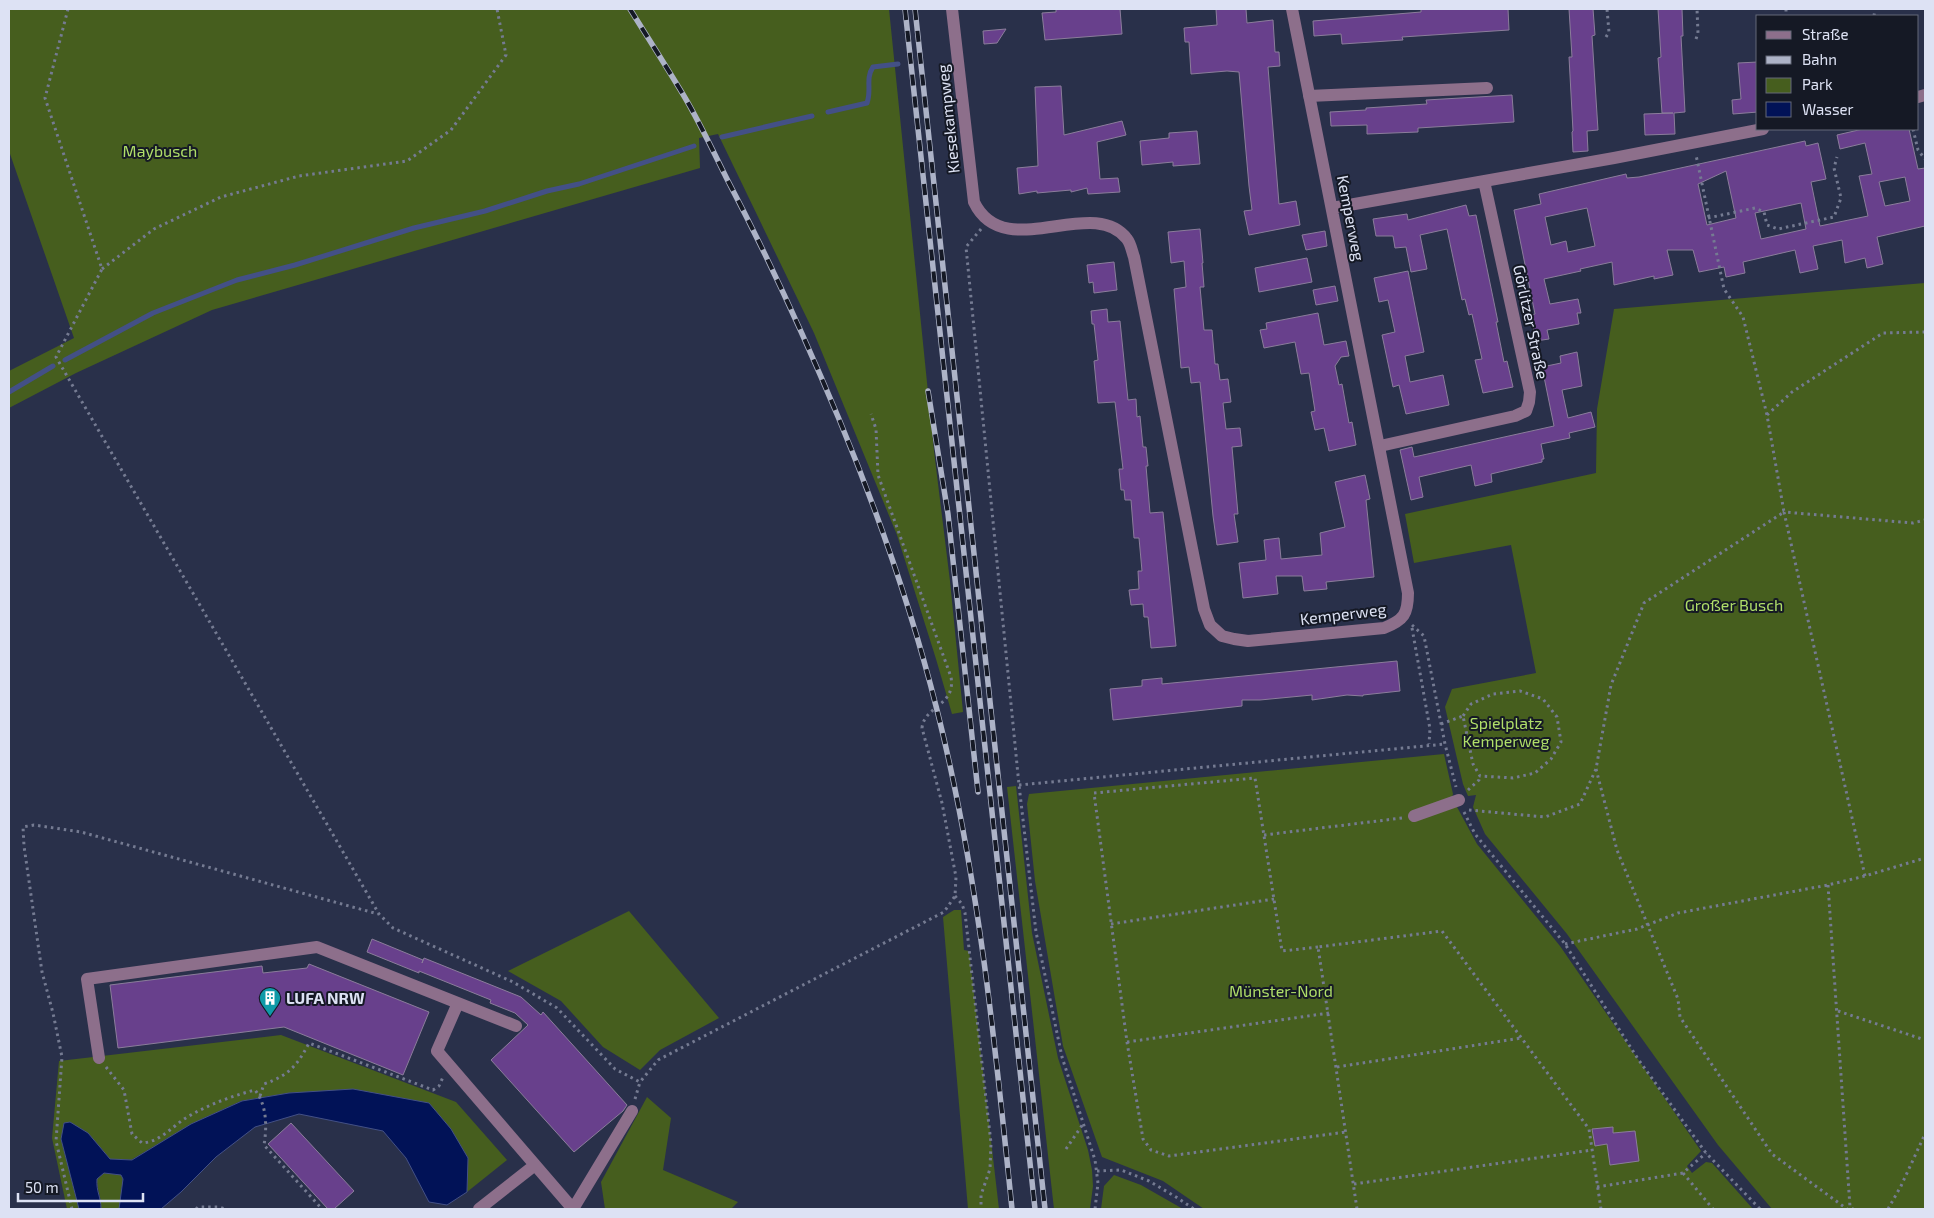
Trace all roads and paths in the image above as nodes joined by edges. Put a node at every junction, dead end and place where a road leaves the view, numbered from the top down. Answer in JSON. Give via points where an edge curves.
{"nodes":[{"id":1,"x":68,"y":9,"type":"edge"},
{"id":2,"x":497,"y":9,"type":"edge"},
{"id":3,"x":952,"y":9,"type":"edge"},
{"id":4,"x":1292,"y":9,"type":"edge"},
{"id":5,"x":1607,"y":9,"type":"edge"},
{"id":6,"x":1696,"y":9,"type":"edge"},
{"id":7,"x":1606,"y":37,"type":"dead end"},
{"id":8,"x":1696,"y":39,"type":"dead end"},
{"id":9,"x":1486,"y":88,"type":"dead end"},
{"id":10,"x":1309,"y":96,"type":"junction"},
{"id":11,"x":1758,"y":130,"type":"edge"},
{"id":12,"x":1913,"y":130,"type":"edge"},
{"id":13,"x":1702,"y":141,"type":"junction"},
{"id":14,"x":1837,"y":157,"type":"dead end"},
{"id":15,"x":1925,"y":159,"type":"edge"},
{"id":16,"x":1484,"y":181,"type":"junction"},
{"id":17,"x":1332,"y":208,"type":"junction"},
{"id":18,"x":1708,"y":218,"type":"junction"},
{"id":19,"x":988,"y":220,"type":"junction"},
{"id":20,"x":102,"y":269,"type":"junction"},
{"id":21,"x":1925,"y":332,"type":"edge"},
{"id":22,"x":871,"y":414,"type":"dead end"},
{"id":23,"x":1767,"y":416,"type":"junction"},
{"id":24,"x":1380,"y":446,"type":"junction"},
{"id":25,"x":1784,"y":512,"type":"junction"},
{"id":26,"x":1925,"y":520,"type":"edge"},
{"id":27,"x":1463,"y":716,"type":"junction"},
{"id":28,"x":1442,"y":724,"type":"junction"},
{"id":29,"x":1429,"y":744,"type":"junction"},
{"id":30,"x":1445,"y":744,"type":"junction"},
{"id":31,"x":1596,"y":769,"type":"junction"},
{"id":32,"x":1480,"y":776,"type":"junction"},
{"id":33,"x":1019,"y":785,"type":"junction"},
{"id":34,"x":1459,"y":800,"type":"junction"},
{"id":35,"x":1414,"y":816,"type":"joint"},
{"id":36,"x":1264,"y":836,"type":"junction"},
{"id":37,"x":1925,"y":858,"type":"edge"},
{"id":38,"x":1866,"y":876,"type":"junction"},
{"id":39,"x":1828,"y":885,"type":"junction"},
{"id":40,"x":955,"y":896,"type":"junction"},
{"id":41,"x":1274,"y":899,"type":"junction"},
{"id":42,"x":379,"y":914,"type":"junction"},
{"id":43,"x":1111,"y":924,"type":"junction"},
{"id":44,"x":1648,"y":925,"type":"junction"},
{"id":45,"x":1565,"y":944,"type":"junction"},
{"id":46,"x":1318,"y":947,"type":"junction"},
{"id":47,"x":458,"y":1003,"type":"junction"},
{"id":48,"x":1838,"y":1011,"type":"junction"},
{"id":49,"x":1329,"y":1013,"type":"junction"},
{"id":50,"x":516,"y":1026,"type":"dead end"},
{"id":51,"x":1521,"y":1038,"type":"junction"},
{"id":52,"x":1925,"y":1040,"type":"edge"},
{"id":53,"x":1128,"y":1042,"type":"junction"},
{"id":54,"x":99,"y":1058,"type":"joint"},
{"id":55,"x":449,"y":1065,"type":"junction"},
{"id":56,"x":1336,"y":1067,"type":"junction"},
{"id":57,"x":260,"y":1096,"type":"junction"},
{"id":58,"x":632,"y":1111,"type":"dead end"},
{"id":59,"x":1084,"y":1124,"type":"junction"},
{"id":60,"x":1346,"y":1132,"type":"junction"},
{"id":61,"x":1925,"y":1134,"type":"edge"},
{"id":62,"x":1066,"y":1149,"type":"dead end"},
{"id":63,"x":1592,"y":1150,"type":"junction"},
{"id":64,"x":1706,"y":1153,"type":"junction"},
{"id":65,"x":536,"y":1165,"type":"junction"},
{"id":66,"x":1097,"y":1171,"type":"junction"},
{"id":67,"x":1683,"y":1172,"type":"junction"},
{"id":68,"x":1354,"y":1184,"type":"junction"},
{"id":69,"x":1597,"y":1187,"type":"junction"},
{"id":70,"x":72,"y":1209,"type":"edge"},
{"id":71,"x":196,"y":1209,"type":"edge"},
{"id":72,"x":225,"y":1209,"type":"edge"},
{"id":73,"x":322,"y":1209,"type":"edge"},
{"id":74,"x":479,"y":1209,"type":"edge"},
{"id":75,"x":573,"y":1209,"type":"edge"},
{"id":76,"x":981,"y":1209,"type":"edge"},
{"id":77,"x":1095,"y":1209,"type":"edge"},
{"id":78,"x":1194,"y":1209,"type":"edge"},
{"id":79,"x":1357,"y":1209,"type":"edge"},
{"id":80,"x":1600,"y":1209,"type":"edge"},
{"id":81,"x":1713,"y":1209,"type":"edge"},
{"id":82,"x":1760,"y":1209,"type":"edge"},
{"id":83,"x":1847,"y":1209,"type":"edge"},
{"id":84,"x":1853,"y":1209,"type":"edge"},
{"id":85,"x":1888,"y":1209,"type":"edge"}],
"edges":[{"from":1,"to":20,"type":"path","via":[[45,98]]},
{"from":2,"to":20,"type":"path","via":[[506,54],[451,130],[407,161],[299,176],[221,197],[154,229]]},
{"from":3,"to":19,"type":"street","name":"Kiesekampweg","via":[[974,202]]},
{"from":4,"to":10,"type":"street","name":"Kemperweg"},
{"from":5,"to":7,"type":"path","via":[[1609,32]]},
{"from":6,"to":8,"type":"path"},
{"from":9,"to":10,"type":"street"},
{"from":10,"to":17,"type":"street","name":"Kemperweg"},
{"from":11,"to":13,"type":"street"},
{"from":12,"to":15,"type":"path","via":[[1918,150]]},
{"from":13,"to":16,"type":"street"},
{"from":13,"to":18,"type":"path","via":[[1695,156]]},
{"from":14,"to":18,"type":"path","via":[[1834,168],[1841,198],[1834,218],[1778,229],[1767,225],[1764,212],[1755,208]]},
{"from":16,"to":17,"type":"street"},
{"from":16,"to":24,"type":"street","name":"Görlitzer Straße","via":[[1530,392],[1526,411]]},
{"from":17,"to":24,"type":"street","name":"Kemperweg"},
{"from":18,"to":23,"type":"path","via":[[1724,289],[1744,318]]},
{"from":19,"to":24,"type":"street","name":"Kemperweg","via":[[1011,230],[1103,225],[1128,240],[1204,609],[1210,625],[1222,636],[1248,641],[1384,628],[1404,616],[1408,593]]},
{"from":19,"to":33,"type":"path","via":[[966,248]]},
{"from":20,"to":42,"type":"path","via":[[56,357]]},
{"from":21,"to":23,"type":"path","via":[[1883,333],[1792,392]]},
{"from":22,"to":40,"type":"path","via":[[876,429],[878,475],[952,677],[949,695],[925,719],[922,728],[942,803],[956,877]]},
{"from":23,"to":25,"type":"path"},
{"from":25,"to":26,"type":"path","via":[[1914,523]]},
{"from":25,"to":31,"type":"path","via":[[1644,602],[1611,685]]},
{"from":25,"to":38,"type":"path"},
{"from":27,"to":28,"type":"path"},
{"from":27,"to":32,"type":"path","via":[[1473,764]]},
{"from":27,"to":32,"type":"path","via":[[1471,704],[1493,694],[1520,691],[1543,700],[1557,717],[1561,742],[1552,759],[1535,773],[1513,778]]},
{"from":28,"to":29,"type":"path","via":[[1424,636],[1412,624],[1430,729]]},
{"from":28,"to":30,"type":"path"},
{"from":29,"to":30,"type":"path"},
{"from":29,"to":33,"type":"path"},
{"from":30,"to":34,"type":"path"},
{"from":31,"to":44,"type":"path","via":[[1617,850]]},
{"from":31,"to":45,"type":"path","via":[[1580,804],[1545,817],[1463,810],[1475,834]]},
{"from":32,"to":34,"type":"path"},
{"from":33,"to":59,"type":"path","via":[[1036,932],[1062,1057]]},
{"from":34,"to":35,"type":"street"},
{"from":35,"to":36,"type":"path"},
{"from":36,"to":41,"type":"path"},
{"from":36,"to":43,"type":"path","via":[[1255,778],[1094,793]]},
{"from":37,"to":38,"type":"path"},
{"from":38,"to":39,"type":"path"},
{"from":39,"to":44,"type":"path","via":[[1678,914]]},
{"from":39,"to":48,"type":"path"},
{"from":40,"to":42,"type":"path","via":[[944,912],[658,1060],[640,1082],[615,1069],[557,1008],[513,982],[393,928]]},
{"from":40,"to":76,"type":"path","via":[[966,913],[991,1143],[990,1170],[981,1195]]},
{"from":41,"to":43,"type":"path"},
{"from":41,"to":46,"type":"path","via":[[1282,951]]},
{"from":42,"to":70,"type":"path","via":[[81,832],[34,825],[23,827],[42,972],[62,1057],[56,1141]]},
{"from":43,"to":53,"type":"path"},
{"from":44,"to":45,"type":"path"},
{"from":44,"to":83,"type":"path","via":[[1678,999],[1680,1017],[1772,1154]]},
{"from":45,"to":64,"type":"path","via":[[1638,1059]]},
{"from":46,"to":49,"type":"path"},
{"from":46,"to":51,"type":"path","via":[[1442,931]]},
{"from":47,"to":50,"type":"street"},
{"from":47,"to":54,"type":"street","via":[[317,947],[87,979]]},
{"from":47,"to":55,"type":"street","via":[[437,1051]]},
{"from":48,"to":52,"type":"path"},
{"from":48,"to":84,"type":"path","via":[[1850,1207]]},
{"from":49,"to":53,"type":"path"},
{"from":49,"to":56,"type":"path"},
{"from":51,"to":56,"type":"path"},
{"from":51,"to":63,"type":"path","via":[[1589,1129]]},
{"from":53,"to":60,"type":"path","via":[[1143,1139],[1151,1150],[1169,1156]]},
{"from":54,"to":57,"type":"path","via":[[124,1090],[132,1134],[142,1143],[152,1142],[188,1116],[234,1095],[255,1090]]},
{"from":55,"to":57,"type":"path","via":[[439,1086],[433,1090],[309,1043],[298,1063],[278,1079],[264,1084]]},
{"from":55,"to":65,"type":"street"},
{"from":56,"to":60,"type":"path"},
{"from":57,"to":73,"type":"path","via":[[267,1125],[264,1145]]},
{"from":58,"to":75,"type":"street"},
{"from":59,"to":62,"type":"path"},
{"from":59,"to":66,"type":"path"},
{"from":60,"to":68,"type":"path"},
{"from":61,"to":85,"type":"path"},
{"from":63,"to":68,"type":"path"},
{"from":63,"to":69,"type":"path"},
{"from":64,"to":67,"type":"path"},
{"from":64,"to":82,"type":"path"},
{"from":65,"to":74,"type":"street"},
{"from":65,"to":75,"type":"street"},
{"from":66,"to":77,"type":"path"},
{"from":66,"to":78,"type":"path","via":[[1121,1170],[1149,1181]]},
{"from":67,"to":69,"type":"path"},
{"from":67,"to":81,"type":"path"},
{"from":68,"to":79,"type":"path"},
{"from":69,"to":80,"type":"path"},
{"from":71,"to":72,"type":"path"}]}
